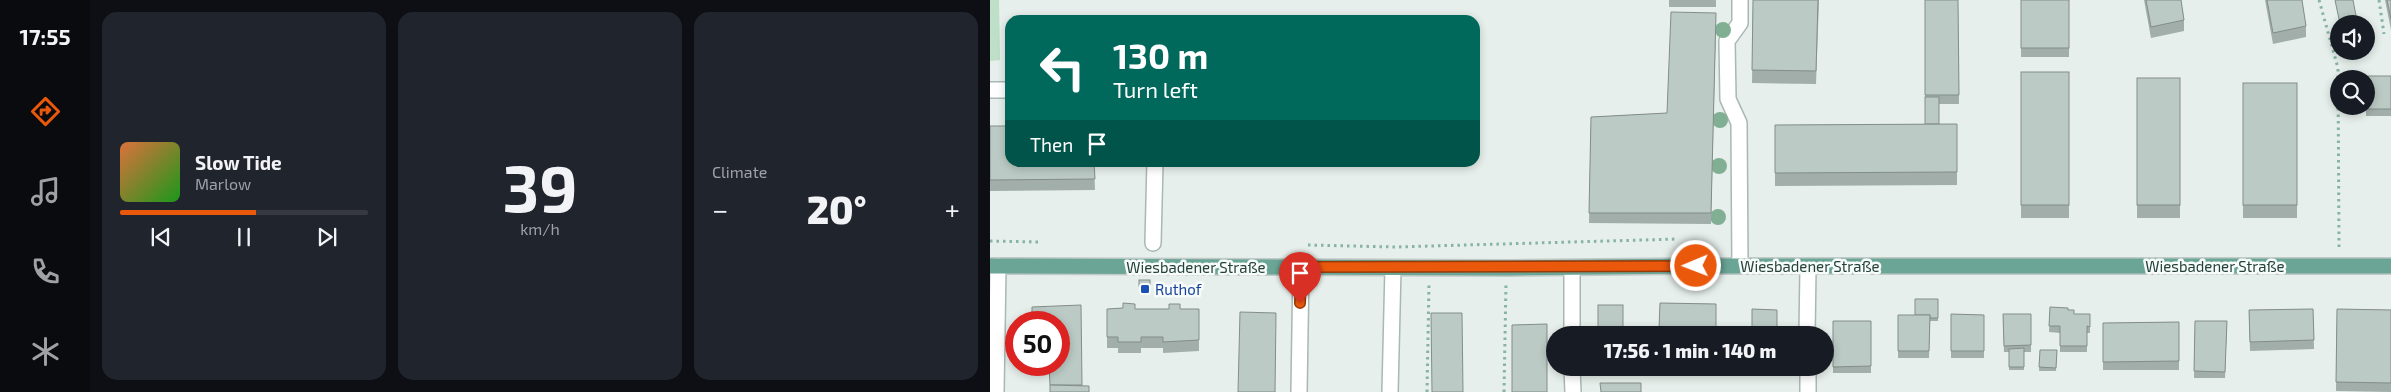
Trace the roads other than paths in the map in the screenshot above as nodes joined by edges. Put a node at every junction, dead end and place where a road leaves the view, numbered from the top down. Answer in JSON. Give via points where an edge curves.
{"nodes":[{"id":1,"x":1740,"y":0,"type":"edge"},
{"id":2,"x":990,"y":90,"type":"edge"},
{"id":3,"x":1005,"y":90,"type":"edge"},
{"id":4,"x":1155,"y":167,"type":"edge"},
{"id":5,"x":1153,"y":243,"type":"dead end"},
{"id":6,"x":994,"y":266,"type":"edge"},
{"id":7,"x":1740,"y":266,"type":"junction"},
{"id":8,"x":2391,"y":266,"type":"edge"},
{"id":9,"x":1301,"y":267,"type":"junction"},
{"id":10,"x":1808,"y":267,"type":"junction"},
{"id":11,"x":1392,"y":268,"type":"junction"},
{"id":12,"x":1572,"y":268,"type":"junction"},
{"id":13,"x":1572,"y":326,"type":"edge"},
{"id":14,"x":1807,"y":326,"type":"edge"},
{"id":15,"x":1572,"y":376,"type":"edge"},
{"id":16,"x":1808,"y":376,"type":"edge"},
{"id":17,"x":996,"y":392,"type":"edge"},
{"id":18,"x":1299,"y":392,"type":"edge"},
{"id":19,"x":1390,"y":392,"type":"edge"},
{"id":20,"x":1572,"y":392,"type":"edge"},
{"id":21,"x":1808,"y":392,"type":"edge"}],
"edges":[{"from":1,"to":7,"type":"street","via":[[1740,24],[1727,41],[1728,99],[1739,122]]},
{"from":2,"to":3,"type":"street"},
{"from":4,"to":5,"type":"street"},
{"from":6,"to":9,"type":"main road","name":"Wiesbadener Straße"},
{"from":6,"to":17,"type":"street"},
{"from":7,"to":10,"type":"main road","name":"Wiesbadener Straße"},
{"from":7,"to":12,"type":"main road","name":"Wiesbadener Straße"},
{"from":8,"to":10,"type":"main road","name":"Wiesbadener Straße"},
{"from":9,"to":11,"type":"main road","name":"Wiesbadener Straße"},
{"from":9,"to":18,"type":"street"},
{"from":10,"to":14,"type":"street"},
{"from":11,"to":12,"type":"main road","name":"Wiesbadener Straße"},
{"from":11,"to":19,"type":"street"},
{"from":12,"to":13,"type":"street"},
{"from":15,"to":20,"type":"street"},
{"from":16,"to":21,"type":"street"}]}
